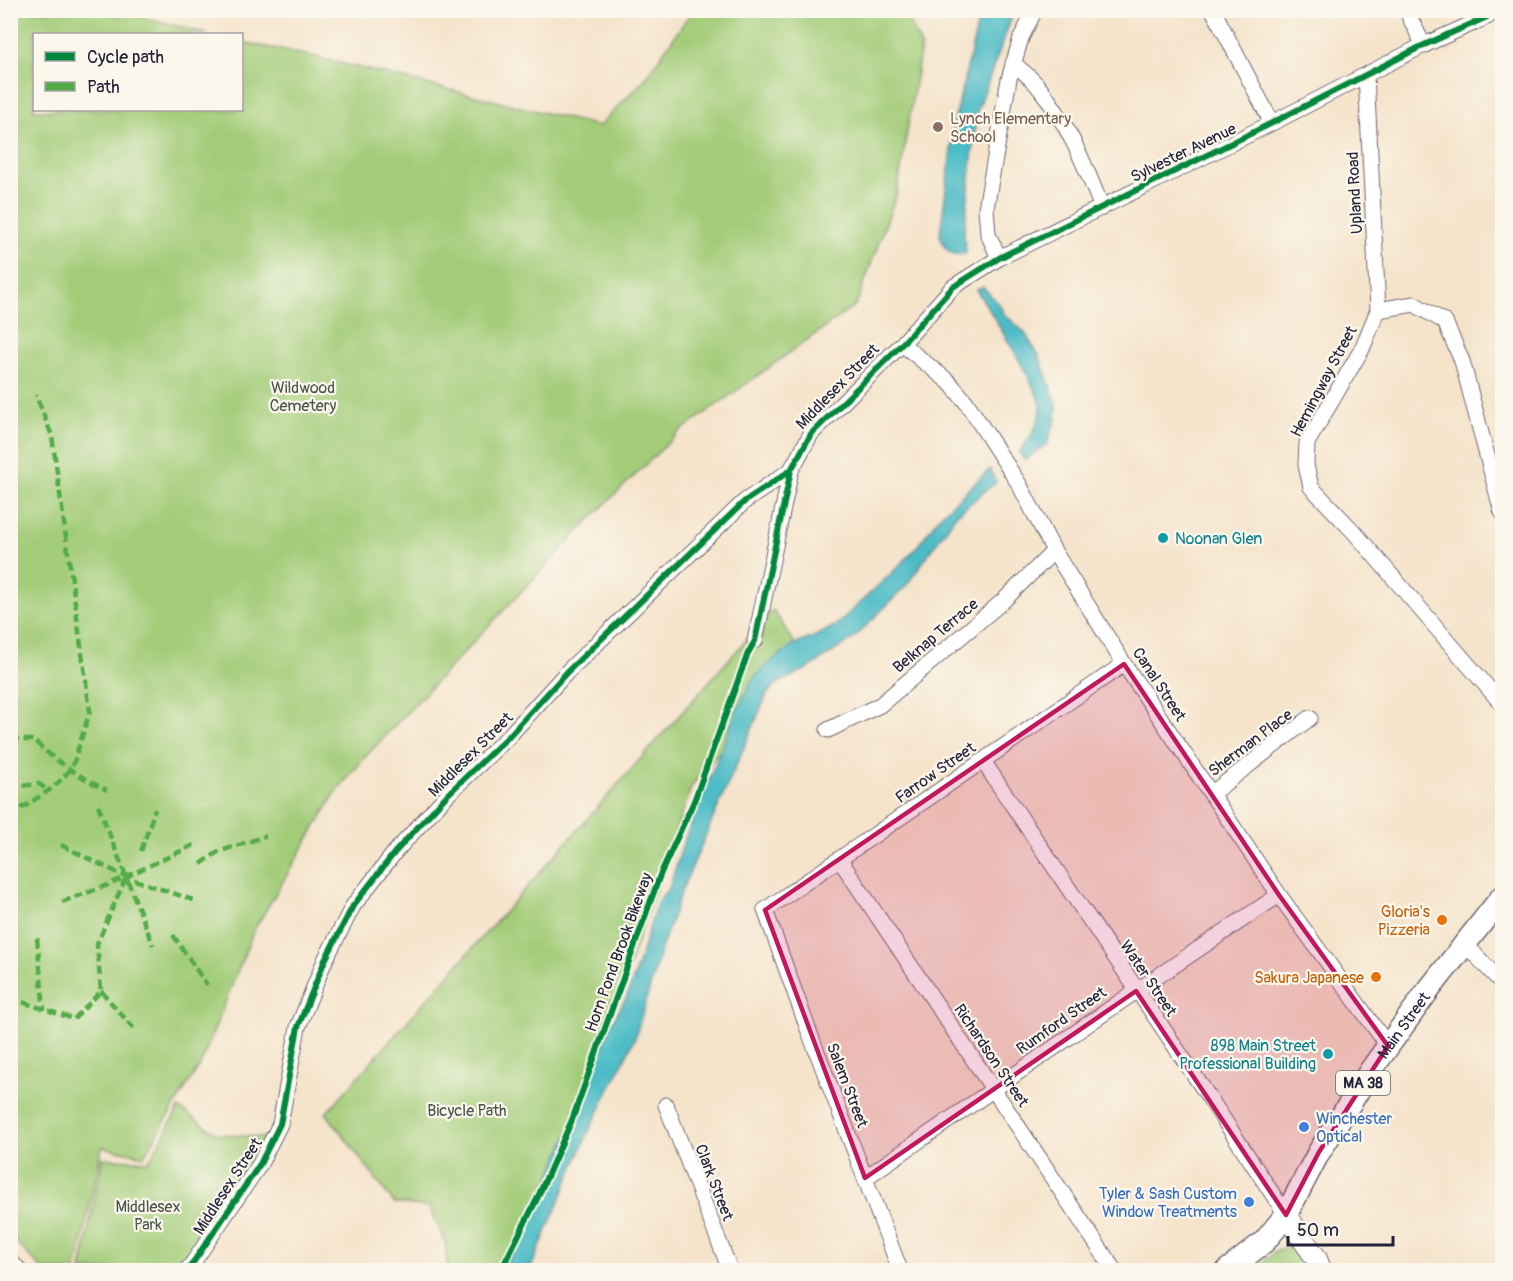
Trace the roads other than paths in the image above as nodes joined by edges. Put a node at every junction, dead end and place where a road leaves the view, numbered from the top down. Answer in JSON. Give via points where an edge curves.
{"nodes":[{"id":1,"x":1035,"y":10,"type":"edge"},
{"id":2,"x":1213,"y":10,"type":"edge"},
{"id":3,"x":1406,"y":10,"type":"edge"},
{"id":4,"x":1495,"y":10,"type":"edge"},
{"id":5,"x":1424,"y":46,"type":"junction"},
{"id":6,"x":1013,"y":63,"type":"junction"},
{"id":7,"x":1366,"y":75,"type":"junction"},
{"id":8,"x":1272,"y":123,"type":"junction"},
{"id":9,"x":1102,"y":208,"type":"junction"},
{"id":10,"x":999,"y":258,"type":"junction"},
{"id":11,"x":1378,"y":310,"type":"junction"},
{"id":12,"x":902,"y":344,"type":"junction"},
{"id":13,"x":791,"y":470,"type":"junction"},
{"id":14,"x":1503,"y":512,"type":"edge"},
{"id":15,"x":1054,"y":551,"type":"junction"},
{"id":16,"x":755,"y":641,"type":"dead end"},
{"id":17,"x":1124,"y":664,"type":"junction"},
{"id":18,"x":1503,"y":704,"type":"edge"},
{"id":19,"x":1310,"y":718,"type":"dead end"},
{"id":20,"x":828,"y":730,"type":"dead end"},
{"id":21,"x":983,"y":761,"type":"junction"},
{"id":22,"x":1211,"y":794,"type":"junction"},
{"id":23,"x":840,"y":860,"type":"junction"},
{"id":24,"x":1279,"y":896,"type":"junction"},
{"id":25,"x":1503,"y":897,"type":"edge"},
{"id":26,"x":765,"y":910,"type":"joint"},
{"id":27,"x":1465,"y":944,"type":"junction"},
{"id":28,"x":1503,"y":983,"type":"edge"},
{"id":29,"x":1136,"y":991,"type":"junction"},
{"id":30,"x":1388,"y":1046,"type":"junction"},
{"id":31,"x":993,"y":1089,"type":"junction"},
{"id":32,"x":666,"y":1105,"type":"dead end"},
{"id":33,"x":865,"y":1178,"type":"junction"},
{"id":34,"x":1286,"y":1215,"type":"junction"},
{"id":35,"x":10,"y":1266,"type":"edge"},
{"id":36,"x":15,"y":1270,"type":"edge"},
{"id":37,"x":186,"y":1270,"type":"edge"},
{"id":38,"x":730,"y":1270,"type":"edge"},
{"id":39,"x":900,"y":1270,"type":"edge"},
{"id":40,"x":1114,"y":1270,"type":"edge"},
{"id":41,"x":1228,"y":1270,"type":"edge"},
{"id":42,"x":1321,"y":1270,"type":"edge"}],
"edges":[{"from":1,"to":6,"type":"street"},
{"from":2,"to":8,"type":"street"},
{"from":3,"to":5,"type":"street"},
{"from":4,"to":5,"type":"street","name":"Sylvester Avenue"},
{"from":5,"to":7,"type":"street","name":"Sylvester Avenue"},
{"from":6,"to":9,"type":"street","via":[[1036,85],[1057,114],[1079,151]]},
{"from":6,"to":10,"type":"street","via":[[987,208],[988,234]]},
{"from":7,"to":8,"type":"street","name":"Sylvester Avenue"},
{"from":7,"to":11,"type":"street","name":"Upland Road"},
{"from":8,"to":9,"type":"street","name":"Sylvester Avenue"},
{"from":9,"to":10,"type":"street","name":"Sylvester Avenue"},
{"from":10,"to":12,"type":"street","name":"Sylvester Avenue","via":[[953,288]]},
{"from":11,"to":14,"type":"street","via":[[1414,303],[1445,322],[1462,361]]},
{"from":11,"to":18,"type":"street","name":"Hemingway Street","via":[[1362,349],[1307,443],[1306,465],[1311,486]]},
{"from":12,"to":13,"type":"street","name":"Middlesex Street","via":[[812,434]]},
{"from":12,"to":15,"type":"street","name":"Canal Street","via":[[949,382],[966,402],[1019,484]]},
{"from":13,"to":16,"type":"street"},
{"from":13,"to":37,"type":"street","name":"Middlesex Street","via":[[746,501],[567,671],[395,852],[353,906],[325,960],[298,1027],[280,1124],[260,1164]]},
{"from":15,"to":17,"type":"street","name":"Canal Street"},
{"from":15,"to":20,"type":"street","name":"Belknap Terrace","via":[[1003,601],[880,705]]},
{"from":17,"to":21,"type":"street","name":"Farrow Street"},
{"from":17,"to":22,"type":"street","name":"Canal Street"},
{"from":19,"to":22,"type":"street","name":"Sherman Place"},
{"from":21,"to":23,"type":"street","name":"Farrow Street"},
{"from":21,"to":29,"type":"street","name":"Water Street"},
{"from":22,"to":24,"type":"street","name":"Canal Street"},
{"from":23,"to":26,"type":"street","name":"Farrow Street"},
{"from":23,"to":31,"type":"street","name":"Richardson Street"},
{"from":24,"to":29,"type":"street","name":"Rumford Street"},
{"from":24,"to":30,"type":"street","name":"Canal Street"},
{"from":25,"to":27,"type":"main road","name":"Main Street","number":"MA 38"},
{"from":26,"to":33,"type":"street","name":"Salem Street"},
{"from":27,"to":28,"type":"street"},
{"from":27,"to":30,"type":"main road","name":"Main Street","number":"MA 38"},
{"from":29,"to":31,"type":"street","name":"Rumford Street"},
{"from":29,"to":34,"type":"street","name":"Water Street"},
{"from":30,"to":34,"type":"main road","name":"Main Street","number":"MA 38","via":[[1319,1152]]},
{"from":31,"to":33,"type":"street","name":"Rumford Street"},
{"from":31,"to":40,"type":"street","name":"Richardson Street"},
{"from":32,"to":38,"type":"street","name":"Clark Street"},
{"from":33,"to":39,"type":"street","name":"Salem Street"},
{"from":34,"to":41,"type":"main road","name":"Main Street","number":"MA 38","via":[[1265,1241]]},
{"from":34,"to":42,"type":"street"},
{"from":35,"to":36,"type":"street"}]}
